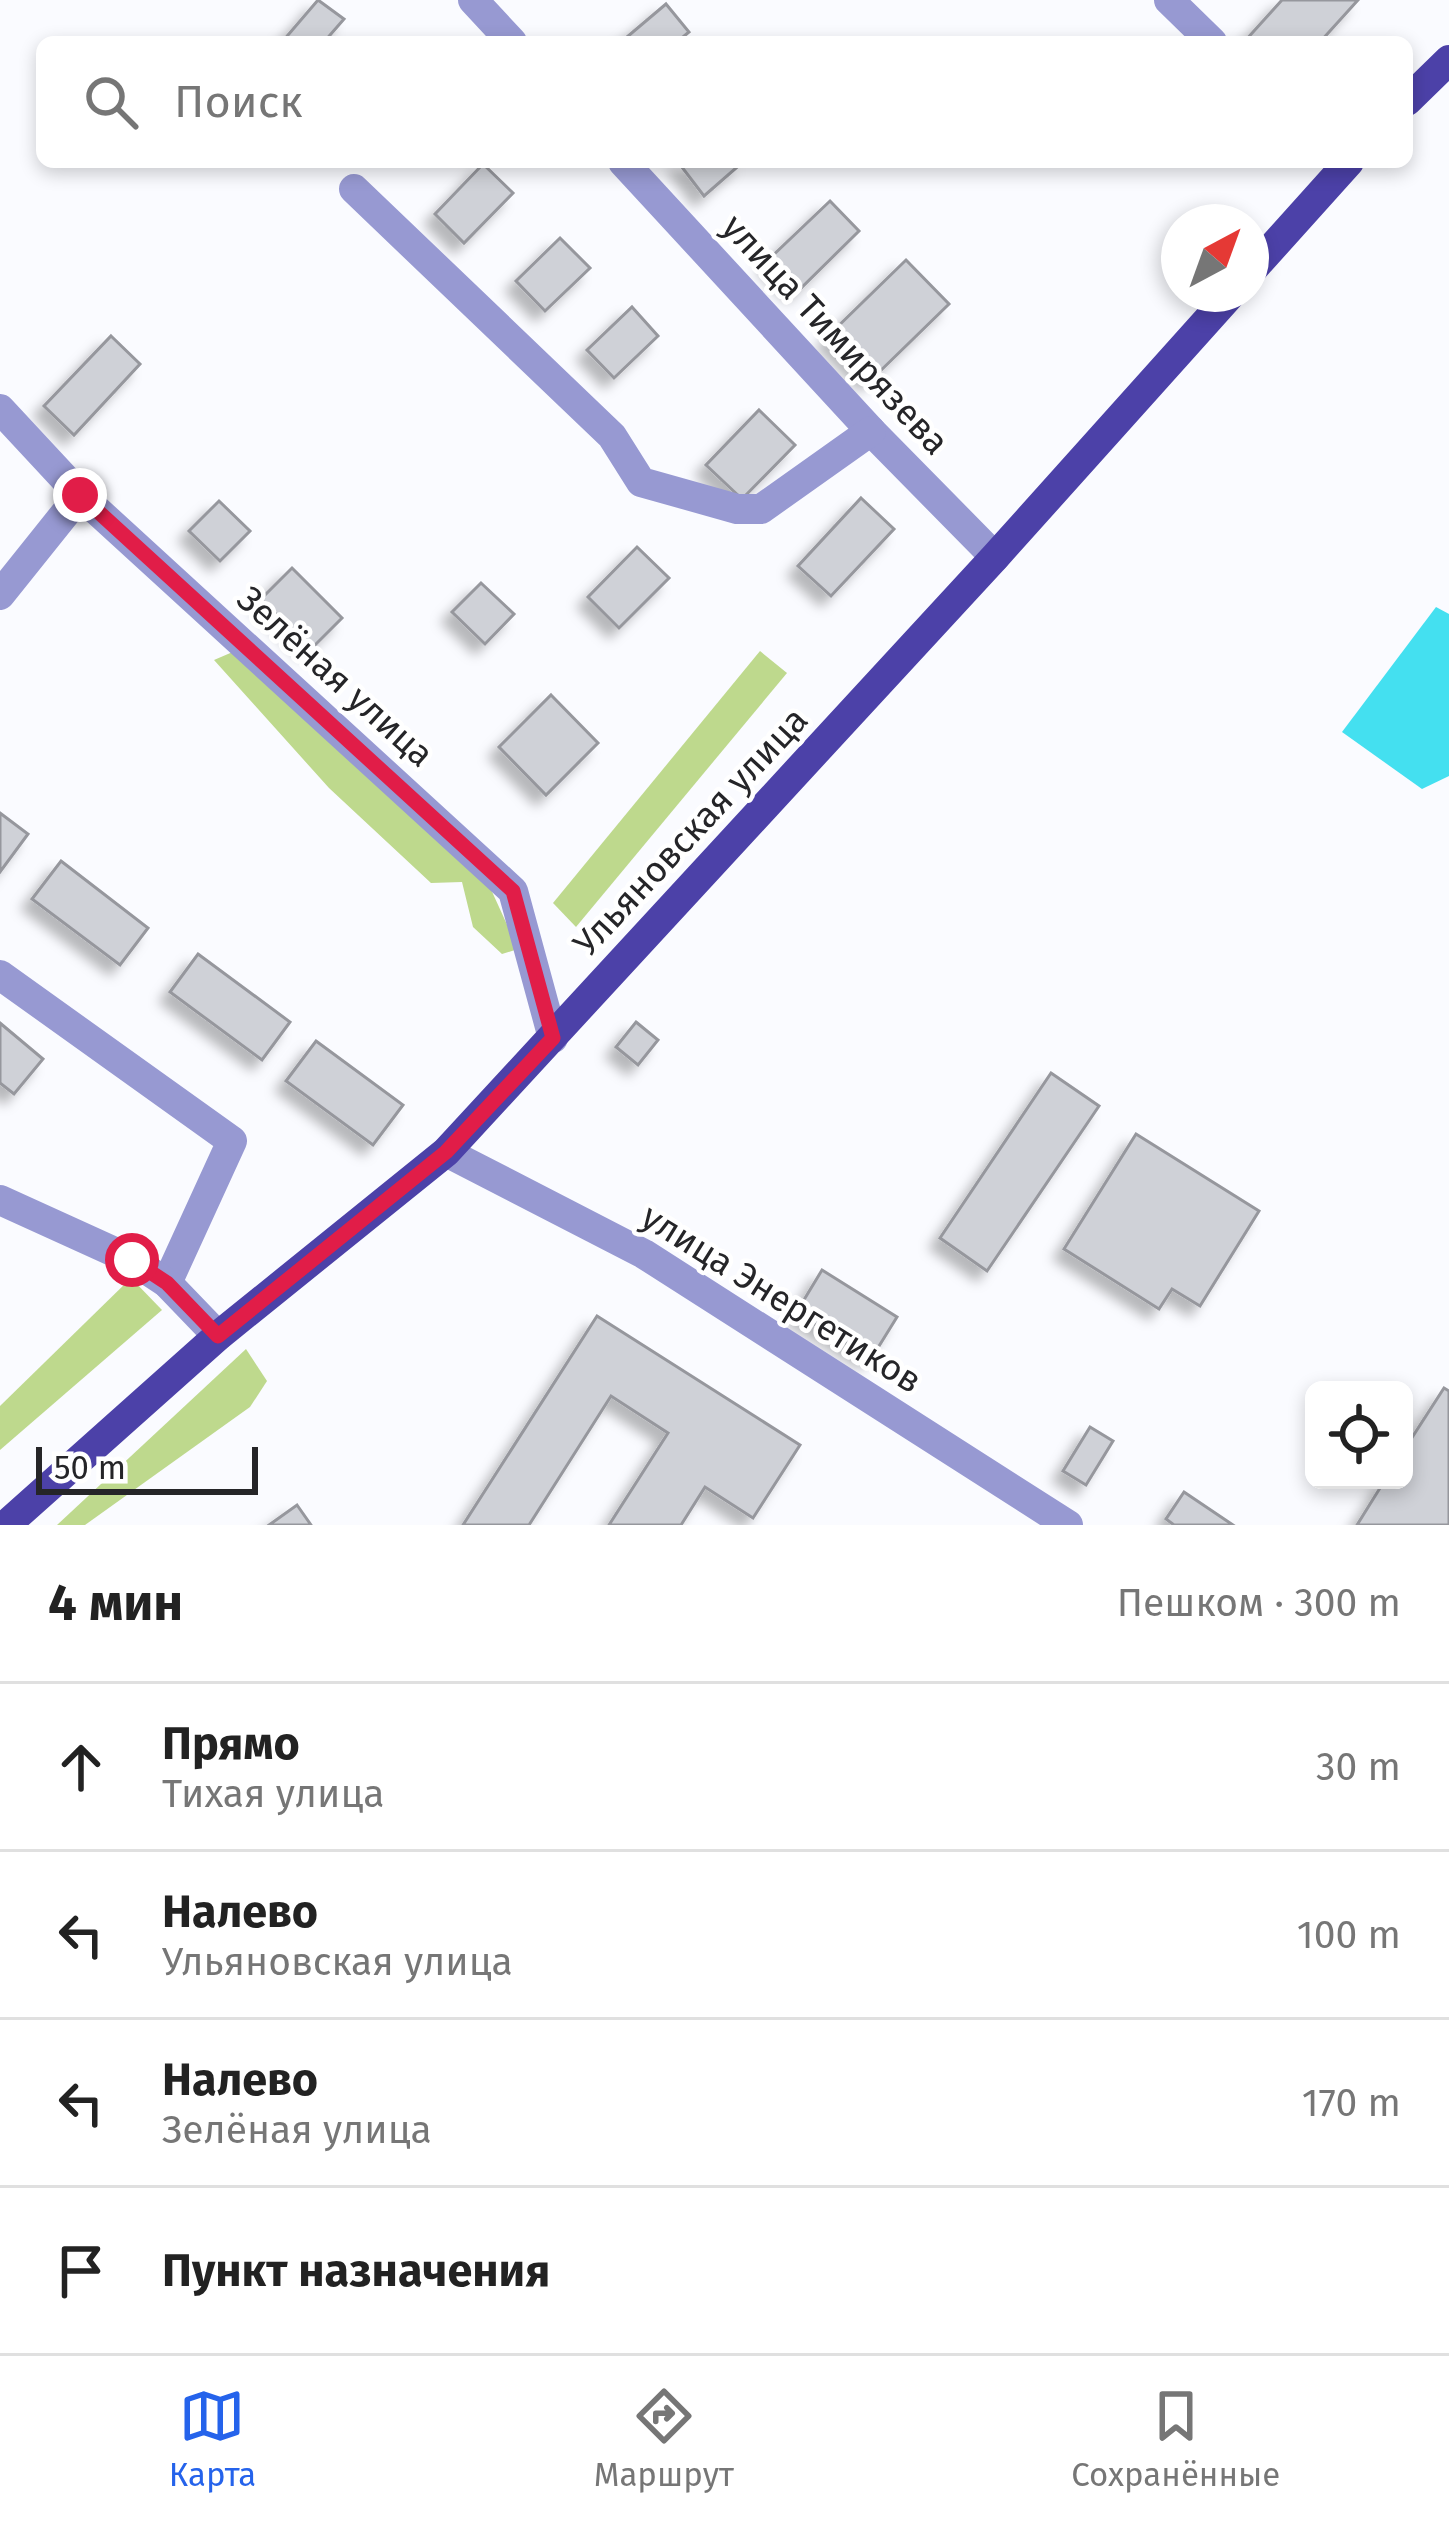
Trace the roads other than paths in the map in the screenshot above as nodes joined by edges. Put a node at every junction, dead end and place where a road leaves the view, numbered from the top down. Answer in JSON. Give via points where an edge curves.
{"nodes":[{"id":1,"x":473,"y":0,"type":"edge"},
{"id":2,"x":1169,"y":0,"type":"edge"},
{"id":3,"x":506,"y":36,"type":"edge"},
{"id":4,"x":1206,"y":36,"type":"edge"},
{"id":5,"x":1449,"y":60,"type":"edge"},
{"id":6,"x":1413,"y":95,"type":"edge"},
{"id":7,"x":629,"y":168,"type":"edge"},
{"id":8,"x":1339,"y":168,"type":"edge"},
{"id":9,"x":354,"y":189,"type":"dead end"},
{"id":10,"x":1269,"y":250,"type":"edge"},
{"id":11,"x":1215,"y":312,"type":"edge"},
{"id":12,"x":0,"y":410,"type":"edge"},
{"id":13,"x":871,"y":431,"type":"junction"},
{"id":14,"x":80,"y":495,"type":"junction"},
{"id":15,"x":995,"y":557,"type":"junction"},
{"id":16,"x":0,"y":595,"type":"edge"},
{"id":17,"x":0,"y":975,"type":"edge"},
{"id":18,"x":553,"y":1038,"type":"junction"},
{"id":19,"x":446,"y":1152,"type":"junction"},
{"id":20,"x":0,"y":1200,"type":"edge"},
{"id":21,"x":167,"y":1283,"type":"junction"},
{"id":22,"x":218,"y":1336,"type":"junction"},
{"id":23,"x":1034,"y":1516,"type":"edge"},
{"id":24,"x":6,"y":1525,"type":"edge"},
{"id":25,"x":1068,"y":1525,"type":"edge"}],
"edges":[{"from":1,"to":3,"type":"street"},
{"from":2,"to":4,"type":"street"},
{"from":5,"to":6,"type":"main road"},
{"from":7,"to":13,"type":"street","name":"улица Тимирязева"},
{"from":8,"to":10,"type":"main road"},
{"from":9,"to":13,"type":"street","via":[[612,436],[641,482],[760,509]]},
{"from":11,"to":15,"type":"main road","name":"Ульяновская улица"},
{"from":12,"to":14,"type":"street","name":"Зелёная улица"},
{"from":13,"to":15,"type":"street","name":"улица Тимирязева"},
{"from":14,"to":16,"type":"street"},
{"from":14,"to":18,"type":"street","name":"Зелёная улица","via":[[513,891]]},
{"from":15,"to":18,"type":"main road","name":"Ульяновская улица"},
{"from":17,"to":21,"type":"street","via":[[232,1142]]},
{"from":18,"to":19,"type":"main road","name":"Ульяновская улица"},
{"from":19,"to":22,"type":"main road","name":"Ульяновская улица"},
{"from":19,"to":23,"type":"street","name":"улица Энергетиков","via":[[644,1254]]},
{"from":20,"to":21,"type":"street"},
{"from":21,"to":22,"type":"street"},
{"from":22,"to":24,"type":"main road","name":"Ульяновская улица"},
{"from":23,"to":25,"type":"street","name":"улица Энергетиков"}]}
